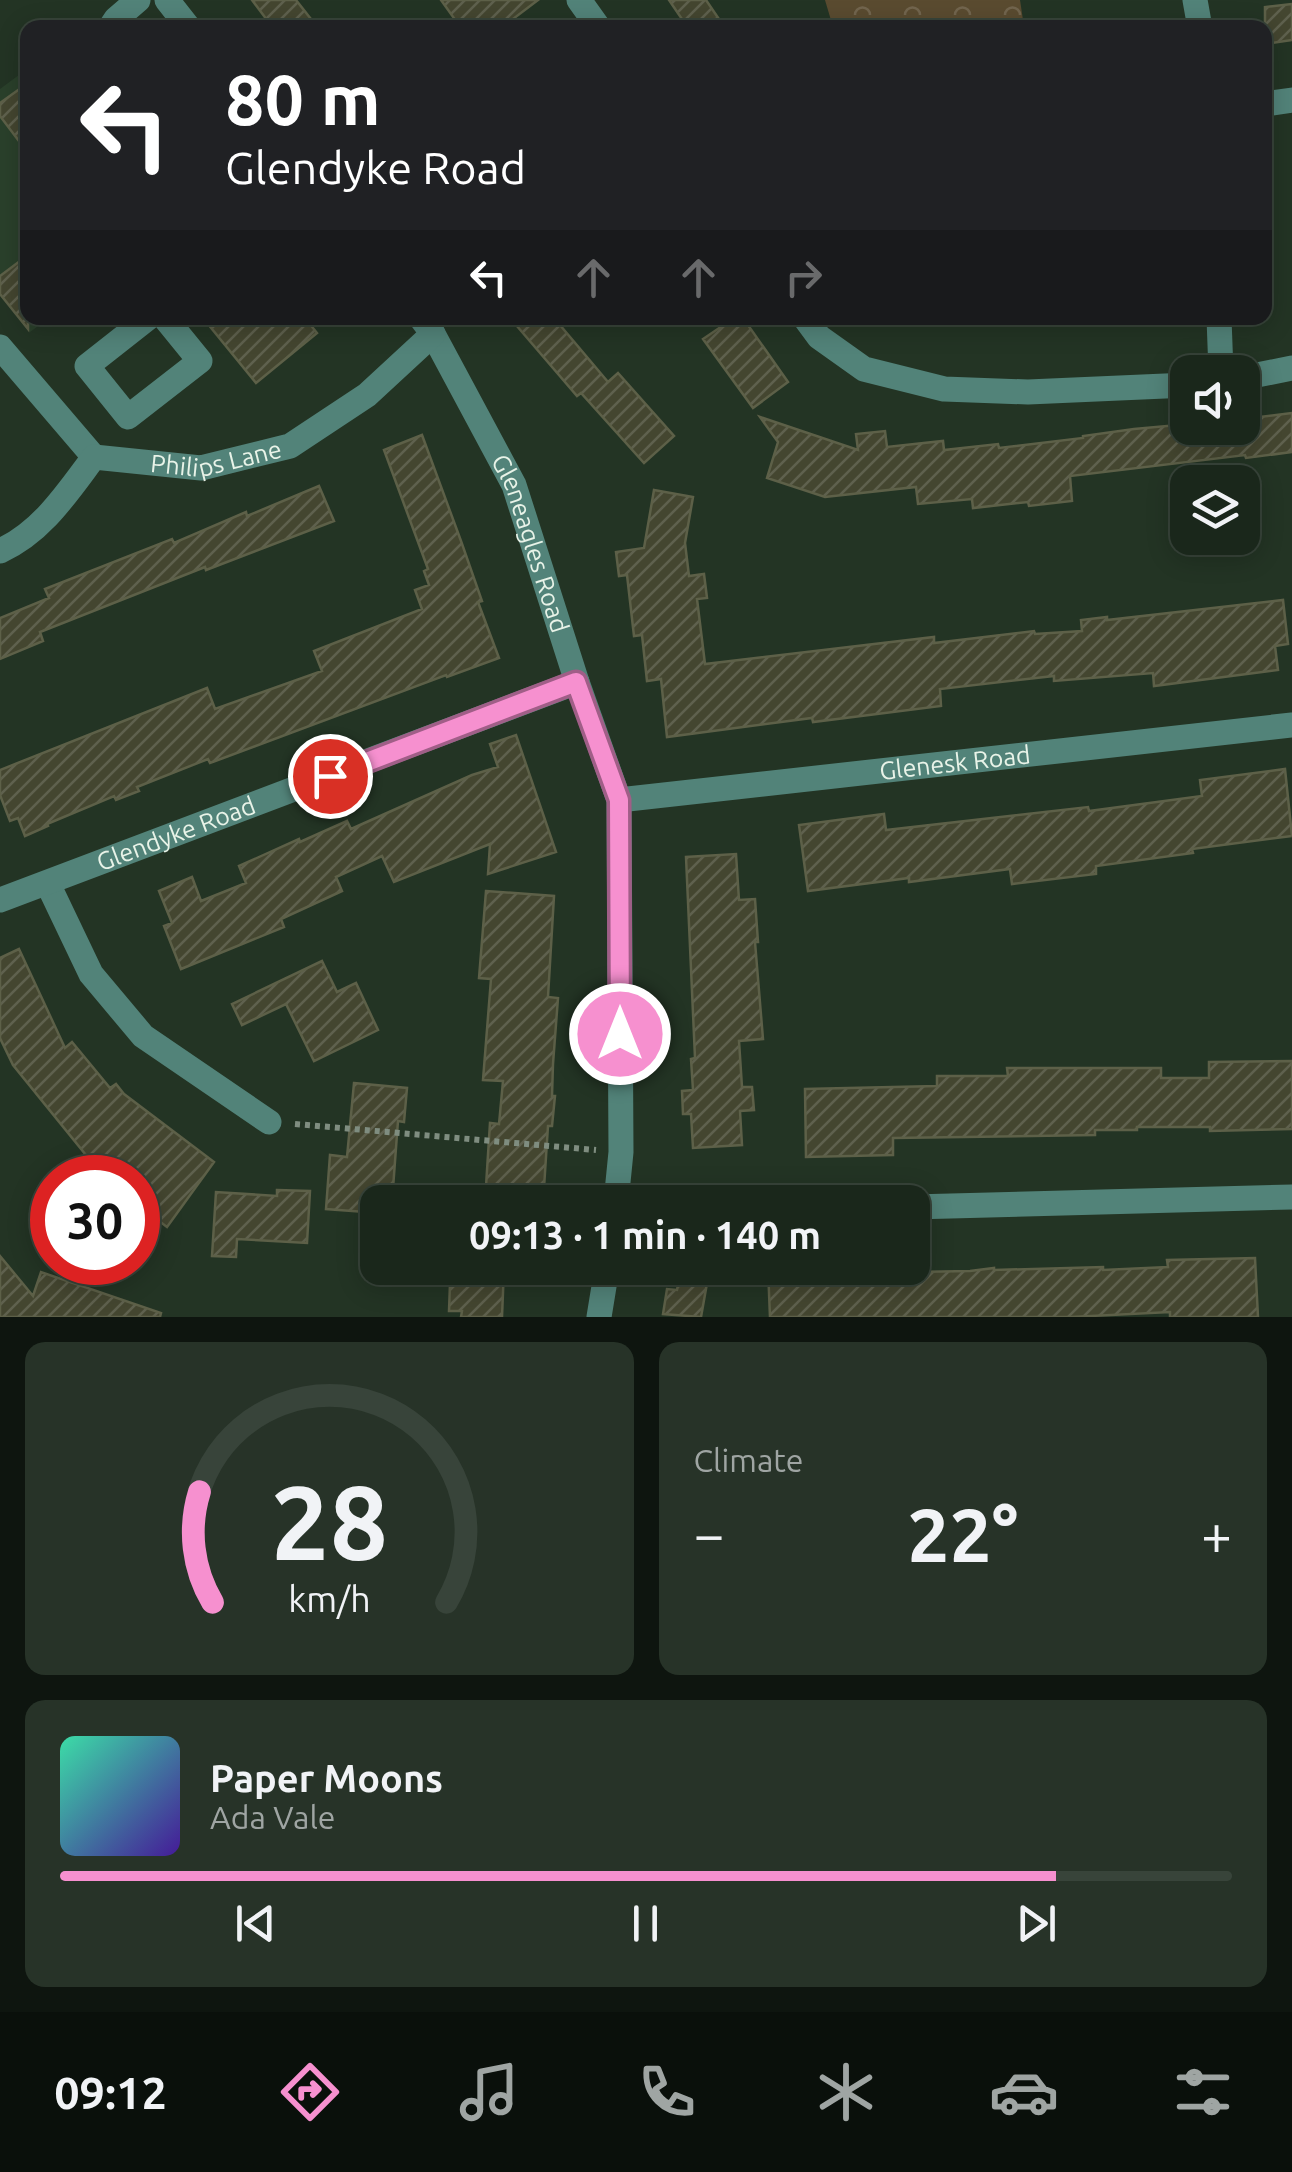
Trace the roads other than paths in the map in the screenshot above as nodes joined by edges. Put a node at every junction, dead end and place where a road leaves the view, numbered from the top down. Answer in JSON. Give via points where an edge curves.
{"nodes":[{"id":1,"x":138,"y":0,"type":"edge"},
{"id":2,"x":115,"y":20,"type":"edge"},
{"id":3,"x":139,"y":325,"type":"edge"},
{"id":4,"x":171,"y":325,"type":"edge"},
{"id":5,"x":810,"y":325,"type":"edge"},
{"id":6,"x":1220,"y":325,"type":"edge"},
{"id":7,"x":427,"y":326,"type":"edge"},
{"id":8,"x":0,"y":347,"type":"edge"},
{"id":9,"x":1221,"y":355,"type":"edge"},
{"id":10,"x":1292,"y":368,"type":"edge"},
{"id":11,"x":1260,"y":374,"type":"edge"},
{"id":12,"x":1170,"y":386,"type":"edge"},
{"id":13,"x":94,"y":457,"type":"junction"},
{"id":14,"x":0,"y":552,"type":"edge"},
{"id":15,"x":576,"y":682,"type":"junction"},
{"id":16,"x":1292,"y":725,"type":"edge"},
{"id":17,"x":619,"y":800,"type":"junction"},
{"id":18,"x":48,"y":884,"type":"junction"},
{"id":19,"x":0,"y":900,"type":"edge"},
{"id":20,"x":269,"y":1122,"type":"road end"},
{"id":21,"x":618,"y":1185,"type":"edge"},
{"id":22,"x":1292,"y":1196,"type":"edge"},
{"id":23,"x":930,"y":1206,"type":"edge"},
{"id":24,"x":604,"y":1285,"type":"edge"},
{"id":25,"x":599,"y":1317,"type":"edge"}],
"edges":[{"from":1,"to":2,"type":"street"},
{"from":3,"to":4,"type":"street","via":[[88,366],[128,417],[200,360]]},
{"from":5,"to":12,"type":"street","via":[[864,369],[944,388]]},
{"from":6,"to":9,"type":"street"},
{"from":7,"to":13,"type":"street","name":"Philips Lane","via":[[367,395],[290,446],[201,468]]},
{"from":7,"to":15,"type":"street","name":"Gleneagles Road","via":[[514,486]]},
{"from":8,"to":13,"type":"street"},
{"from":10,"to":11,"type":"street"},
{"from":13,"to":14,"type":"street","via":[[51,514]]},
{"from":15,"to":17,"type":"street","name":"Gleneagles Road"},
{"from":15,"to":18,"type":"street","name":"Glendyke Road"},
{"from":16,"to":17,"type":"street","name":"Glenesk Road"},
{"from":17,"to":21,"type":"street","name":"Gleneagles Road"},
{"from":18,"to":19,"type":"street","name":"Glendyke Road"},
{"from":18,"to":20,"type":"street","via":[[91,974],[143,1036]]},
{"from":22,"to":23,"type":"street"},
{"from":24,"to":25,"type":"street"}]}
